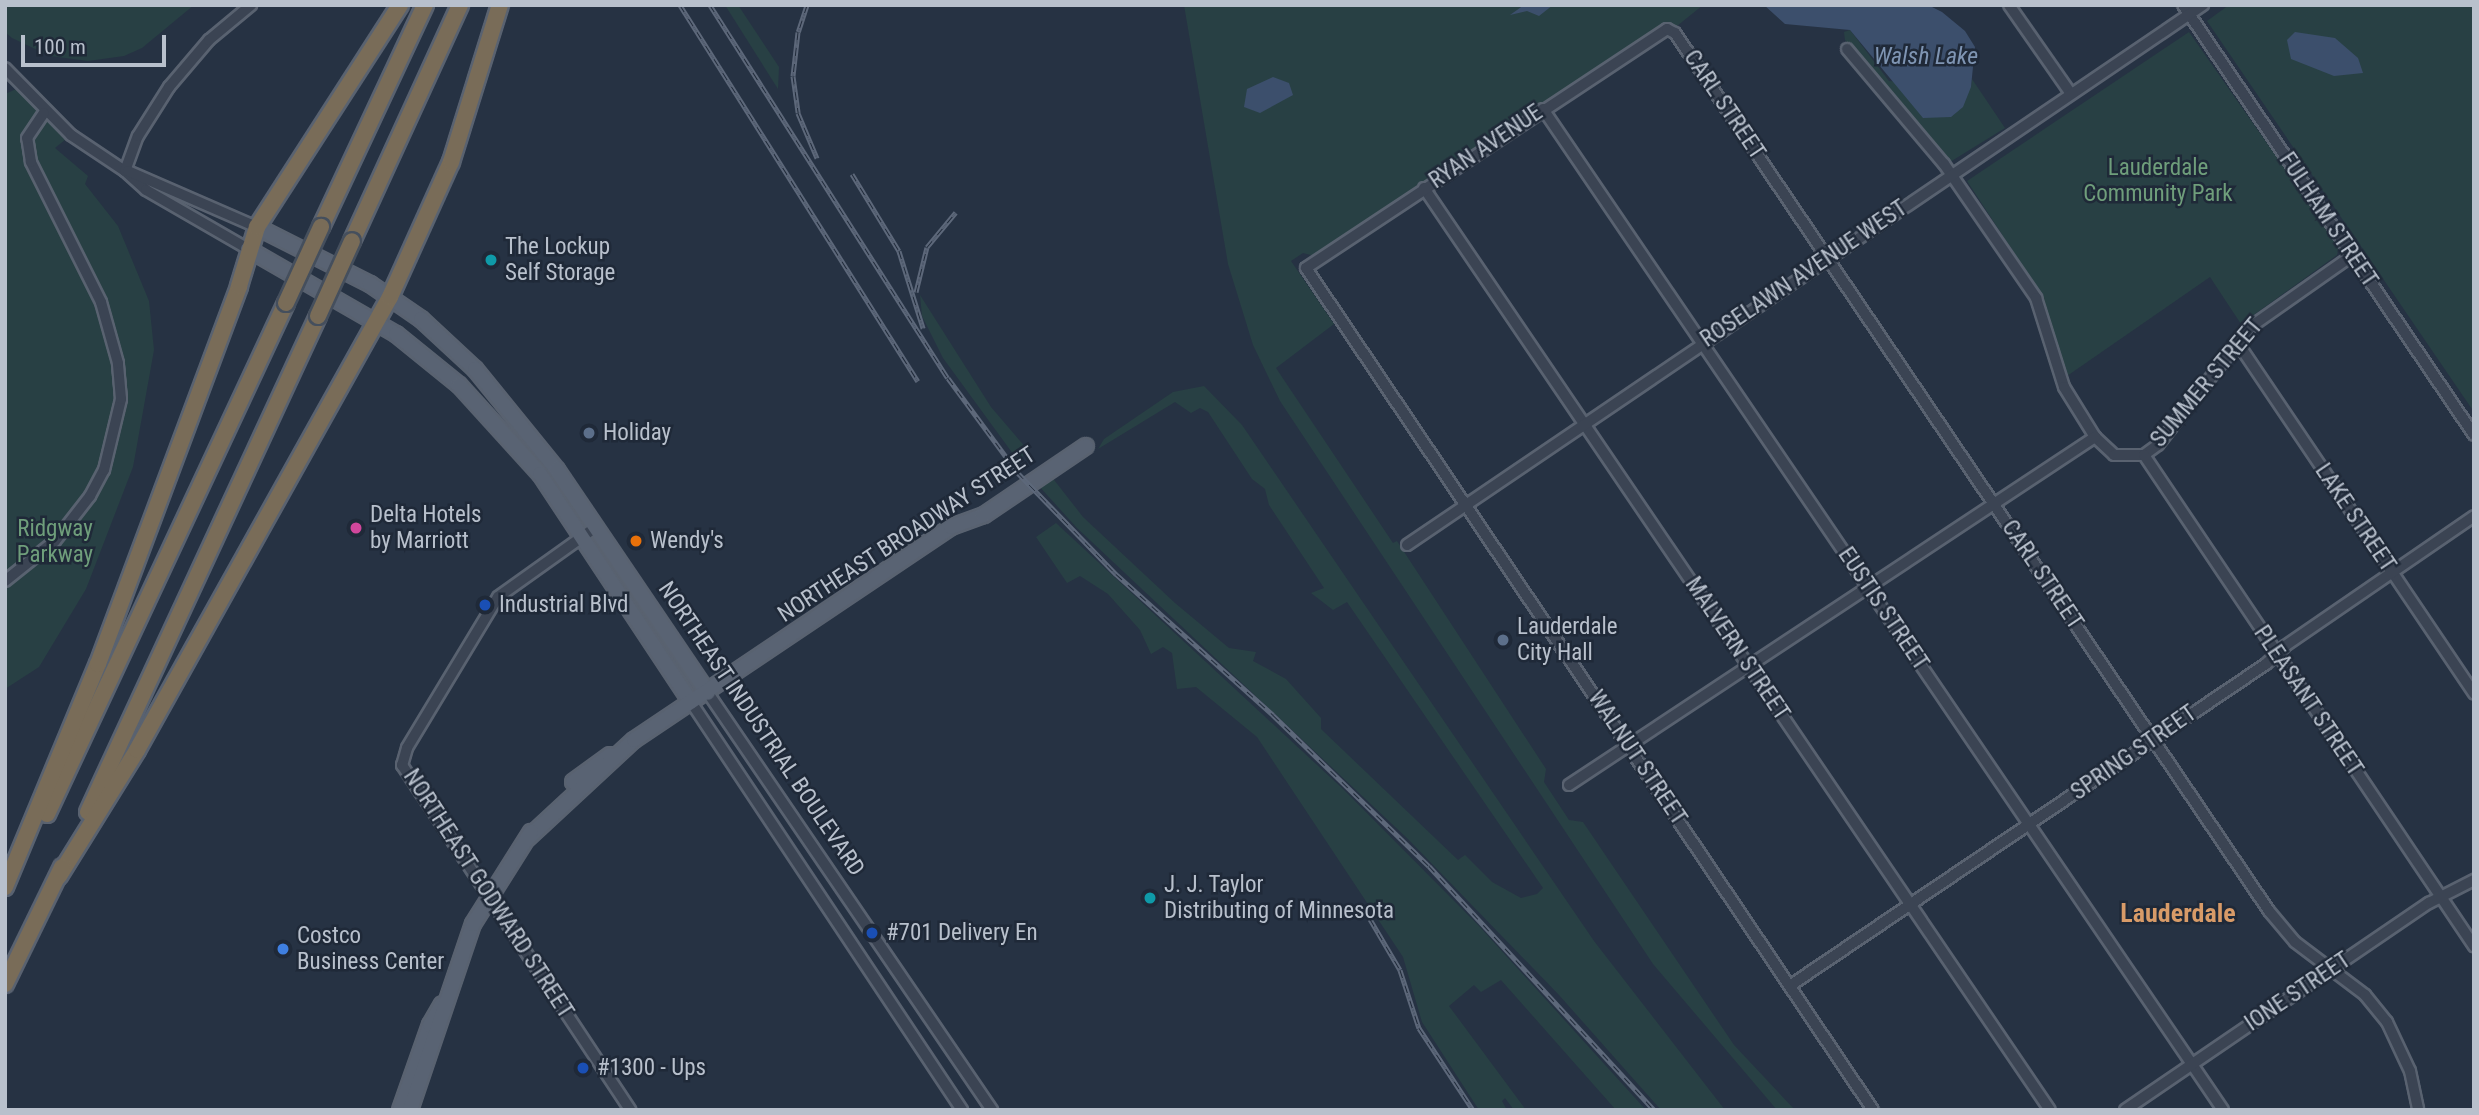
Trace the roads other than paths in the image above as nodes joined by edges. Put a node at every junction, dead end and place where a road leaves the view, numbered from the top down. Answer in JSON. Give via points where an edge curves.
{"nodes":[{"id":1,"x":251,"y":5,"type":"edge"},
{"id":2,"x":400,"y":5,"type":"edge"},
{"id":3,"x":425,"y":5,"type":"edge"},
{"id":4,"x":460,"y":5,"type":"edge"},
{"id":5,"x":500,"y":5,"type":"edge"},
{"id":6,"x":2009,"y":5,"type":"edge"},
{"id":7,"x":2203,"y":5,"type":"edge"},
{"id":8,"x":2186,"y":10,"type":"edge"},
{"id":9,"x":1667,"y":29,"type":"joint"},
{"id":10,"x":1847,"y":50,"type":"dead end"},
{"id":11,"x":5,"y":68,"type":"edge"},
{"id":12,"x":2071,"y":94,"type":"junction"},
{"id":13,"x":1543,"y":109,"type":"junction"},
{"id":14,"x":44,"y":113,"type":"junction"},
{"id":15,"x":125,"y":171,"type":"junction"},
{"id":16,"x":1951,"y":175,"type":"junction"},
{"id":17,"x":1424,"y":188,"type":"junction"},
{"id":18,"x":257,"y":227,"type":"junction"},
{"id":19,"x":248,"y":249,"type":"junction"},
{"id":20,"x":2353,"y":255,"type":"junction"},
{"id":21,"x":1826,"y":259,"type":"junction"},
{"id":22,"x":1306,"y":268,"type":"joint"},
{"id":23,"x":390,"y":298,"type":"junction"},
{"id":24,"x":376,"y":322,"type":"junction"},
{"id":25,"x":2237,"y":342,"type":"junction"},
{"id":26,"x":1702,"y":343,"type":"junction"},
{"id":27,"x":1584,"y":423,"type":"junction"},
{"id":28,"x":2474,"y":435,"type":"edge"},
{"id":29,"x":2095,"y":437,"type":"junction"},
{"id":30,"x":1082,"y":448,"type":"dead end"},
{"id":31,"x":2144,"y":455,"type":"junction"},
{"id":32,"x":1466,"y":504,"type":"junction"},
{"id":33,"x":1994,"y":504,"type":"junction"},
{"id":34,"x":2474,"y":516,"type":"edge"},
{"id":35,"x":596,"y":527,"type":"junction"},
{"id":36,"x":584,"y":536,"type":"junction"},
{"id":37,"x":1406,"y":545,"type":"dead end"},
{"id":38,"x":2392,"y":572,"type":"junction"},
{"id":39,"x":5,"y":581,"type":"edge"},
{"id":40,"x":1868,"y":587,"type":"junction"},
{"id":41,"x":2276,"y":654,"type":"junction"},
{"id":42,"x":1747,"y":665,"type":"junction"},
{"id":43,"x":708,"y":693,"type":"junction"},
{"id":44,"x":2474,"y":694,"type":"edge"},
{"id":45,"x":691,"y":702,"type":"junction"},
{"id":46,"x":2154,"y":739,"type":"junction"},
{"id":47,"x":1628,"y":745,"type":"junction"},
{"id":48,"x":1569,"y":785,"type":"dead end"},
{"id":49,"x":2029,"y":825,"type":"junction"},
{"id":50,"x":58,"y":876,"type":"junction"},
{"id":51,"x":2474,"y":880,"type":"edge"},
{"id":52,"x":5,"y":887,"type":"edge"},
{"id":53,"x":488,"y":897,"type":"junction"},
{"id":54,"x":2442,"y":899,"type":"junction"},
{"id":55,"x":5,"y":900,"type":"edge"},
{"id":56,"x":1911,"y":904,"type":"junction"},
{"id":57,"x":2474,"y":946,"type":"edge"},
{"id":58,"x":2333,"y":969,"type":"junction"},
{"id":59,"x":5,"y":984,"type":"edge"},
{"id":60,"x":1791,"y":985,"type":"junction"},
{"id":61,"x":446,"y":1001,"type":"junction"},
{"id":62,"x":2192,"y":1064,"type":"junction"},
{"id":63,"x":400,"y":1110,"type":"edge"},
{"id":64,"x":410,"y":1110,"type":"edge"},
{"id":65,"x":630,"y":1110,"type":"edge"},
{"id":66,"x":962,"y":1110,"type":"edge"},
{"id":67,"x":992,"y":1110,"type":"edge"},
{"id":68,"x":1873,"y":1110,"type":"edge"},
{"id":69,"x":2050,"y":1110,"type":"edge"},
{"id":70,"x":2126,"y":1110,"type":"edge"},
{"id":71,"x":2223,"y":1110,"type":"edge"},
{"id":72,"x":2418,"y":1110,"type":"edge"}],
"edges":[{"from":1,"to":15,"type":"street","via":[[209,40],[169,88],[138,136]]},
{"from":2,"to":18,"type":"highway"},
{"from":3,"to":55,"type":"highway","bridge":true},
{"from":4,"to":50,"type":"highway","bridge":true},
{"from":5,"to":23,"type":"highway","via":[[451,162]]},
{"from":6,"to":12,"type":"street"},
{"from":7,"to":8,"type":"street","name":"ROSELAWN AVENUE WEST"},
{"from":8,"to":12,"type":"street","name":"ROSELAWN AVENUE WEST"},
{"from":8,"to":20,"type":"street","name":"FULHAM STREET"},
{"from":9,"to":13,"type":"street","name":"RYAN AVENUE"},
{"from":9,"to":21,"type":"street","name":"CARL STREET","via":[[1675,33]]},
{"from":10,"to":16,"type":"street"},
{"from":11,"to":14,"type":"street"},
{"from":12,"to":16,"type":"street","name":"ROSELAWN AVENUE WEST"},
{"from":13,"to":17,"type":"street","name":"RYAN AVENUE"},
{"from":13,"to":26,"type":"street","name":"EUSTIS STREET"},
{"from":14,"to":15,"type":"street"},
{"from":14,"to":39,"type":"street","via":[[27,138],[31,162],[101,302],[118,363],[121,399],[104,470],[90,496],[55,541]]},
{"from":15,"to":18,"type":"street","via":[[155,179]]},
{"from":15,"to":19,"type":"street","via":[[146,190]]},
{"from":16,"to":21,"type":"street","name":"ROSELAWN AVENUE WEST"},
{"from":16,"to":29,"type":"street","via":[[2036,298],[2064,387]]},
{"from":17,"to":22,"type":"street","name":"RYAN AVENUE"},
{"from":17,"to":27,"type":"street","name":"MALVERN STREET"},
{"from":18,"to":19,"type":"highway"},
{"from":18,"to":23,"type":"main road","name":"NORTHEAST INDUSTRIAL BOULEVARD","via":[[351,272]]},
{"from":19,"to":24,"type":"main road","name":"NORTHEAST INDUSTRIAL BOULEVARD"},
{"from":19,"to":52,"type":"highway","via":[[235,299],[98,664]]},
{"from":20,"to":25,"type":"street","name":"SUMMER STREET","via":[[2262,317]]},
{"from":20,"to":28,"type":"street","name":"FULHAM STREET"},
{"from":21,"to":26,"type":"street","name":"ROSELAWN AVENUE WEST"},
{"from":21,"to":33,"type":"street","name":"CARL STREET"},
{"from":22,"to":32,"type":"street","name":"WALNUT STREET"},
{"from":23,"to":24,"type":"highway"},
{"from":23,"to":35,"type":"main road","name":"NORTHEAST INDUSTRIAL BOULEVARD","via":[[421,318],[475,369],[542,449]]},
{"from":24,"to":36,"type":"main road","name":"NORTHEAST INDUSTRIAL BOULEVARD","via":[[422,353],[490,416]]},
{"from":24,"to":50,"type":"highway","via":[[137,750]]},
{"from":25,"to":31,"type":"street","name":"SUMMER STREET","via":[[2180,422]]},
{"from":25,"to":38,"type":"street","name":"LAKE STREET"},
{"from":26,"to":27,"type":"street","name":"ROSELAWN AVENUE WEST"},
{"from":26,"to":40,"type":"street","name":"EUSTIS STREET"},
{"from":27,"to":32,"type":"street","name":"ROSELAWN AVENUE WEST"},
{"from":27,"to":42,"type":"street","name":"MALVERN STREET"},
{"from":29,"to":31,"type":"street","name":"SUMMER STREET","via":[[2114,455]]},
{"from":29,"to":33,"type":"street"},
{"from":30,"to":43,"type":"main road","name":"NORTHEAST BROADWAY STREET","via":[[984,515],[951,527]]},
{"from":31,"to":41,"type":"street","name":"PLEASANT STREET"},
{"from":32,"to":37,"type":"street","name":"ROSELAWN AVENUE WEST"},
{"from":32,"to":47,"type":"street","name":"WALNUT STREET"},
{"from":33,"to":40,"type":"street"},
{"from":33,"to":46,"type":"street","name":"CARL STREET"},
{"from":34,"to":38,"type":"street","name":"SPRING STREET"},
{"from":35,"to":36,"type":"street","name":"NORTHEAST GODWARD STREET"},
{"from":35,"to":43,"type":"main road","name":"NORTHEAST INDUSTRIAL BOULEVARD"},
{"from":36,"to":45,"type":"main road","name":"NORTHEAST INDUSTRIAL BOULEVARD"},
{"from":36,"to":53,"type":"street","name":"NORTHEAST GODWARD STREET","via":[[498,597],[403,757],[408,780]]},
{"from":38,"to":41,"type":"street","name":"SPRING STREET"},
{"from":38,"to":44,"type":"street","name":"LAKE STREET"},
{"from":40,"to":42,"type":"street"},
{"from":40,"to":49,"type":"street","name":"EUSTIS STREET"},
{"from":41,"to":46,"type":"street","name":"SPRING STREET"},
{"from":41,"to":54,"type":"street","name":"PLEASANT STREET"},
{"from":42,"to":47,"type":"street"},
{"from":42,"to":56,"type":"street","name":"MALVERN STREET"},
{"from":43,"to":45,"type":"main road","name":"NORTHEAST BROADWAY STREET"},
{"from":43,"to":67,"type":"street","name":"NORTHEAST INDUSTRIAL BOULEVARD"},
{"from":45,"to":53,"type":"main road","name":"NORTHEAST BROADWAY STREET","via":[[621,751],[527,838]]},
{"from":45,"to":66,"type":"street","name":"NORTHEAST INDUSTRIAL BOULEVARD"},
{"from":46,"to":49,"type":"street","name":"SPRING STREET"},
{"from":46,"to":58,"type":"street","name":"CARL STREET","via":[[2283,929]]},
{"from":47,"to":48,"type":"street"},
{"from":47,"to":60,"type":"street","name":"WALNUT STREET"},
{"from":49,"to":56,"type":"street","name":"SPRING STREET"},
{"from":49,"to":62,"type":"street","name":"EUSTIS STREET"},
{"from":50,"to":59,"type":"highway"},
{"from":51,"to":54,"type":"street","name":"IONE STREET"},
{"from":53,"to":61,"type":"main road","name":"NORTHEAST BROADWAY STREET","via":[[466,942]]},
{"from":53,"to":65,"type":"street","name":"NORTHEAST GODWARD STREET"},
{"from":54,"to":57,"type":"street","name":"PLEASANT STREET"},
{"from":54,"to":58,"type":"street","name":"IONE STREET"},
{"from":56,"to":60,"type":"street","name":"SPRING STREET"},
{"from":56,"to":69,"type":"street","name":"MALVERN STREET"},
{"from":58,"to":62,"type":"street","name":"IONE STREET"},
{"from":58,"to":72,"type":"street","name":"CARL STREET","via":[[2365,995],[2387,1022],[2410,1071]]},
{"from":60,"to":68,"type":"street","name":"WALNUT STREET"},
{"from":61,"to":63,"type":"main road","name":"NORTHEAST BROADWAY STREET","via":[[430,1025]]},
{"from":61,"to":64,"type":"main road","name":"NORTHEAST BROADWAY STREET"},
{"from":62,"to":70,"type":"street","name":"IONE STREET"},
{"from":62,"to":71,"type":"street","name":"EUSTIS STREET"}]}
